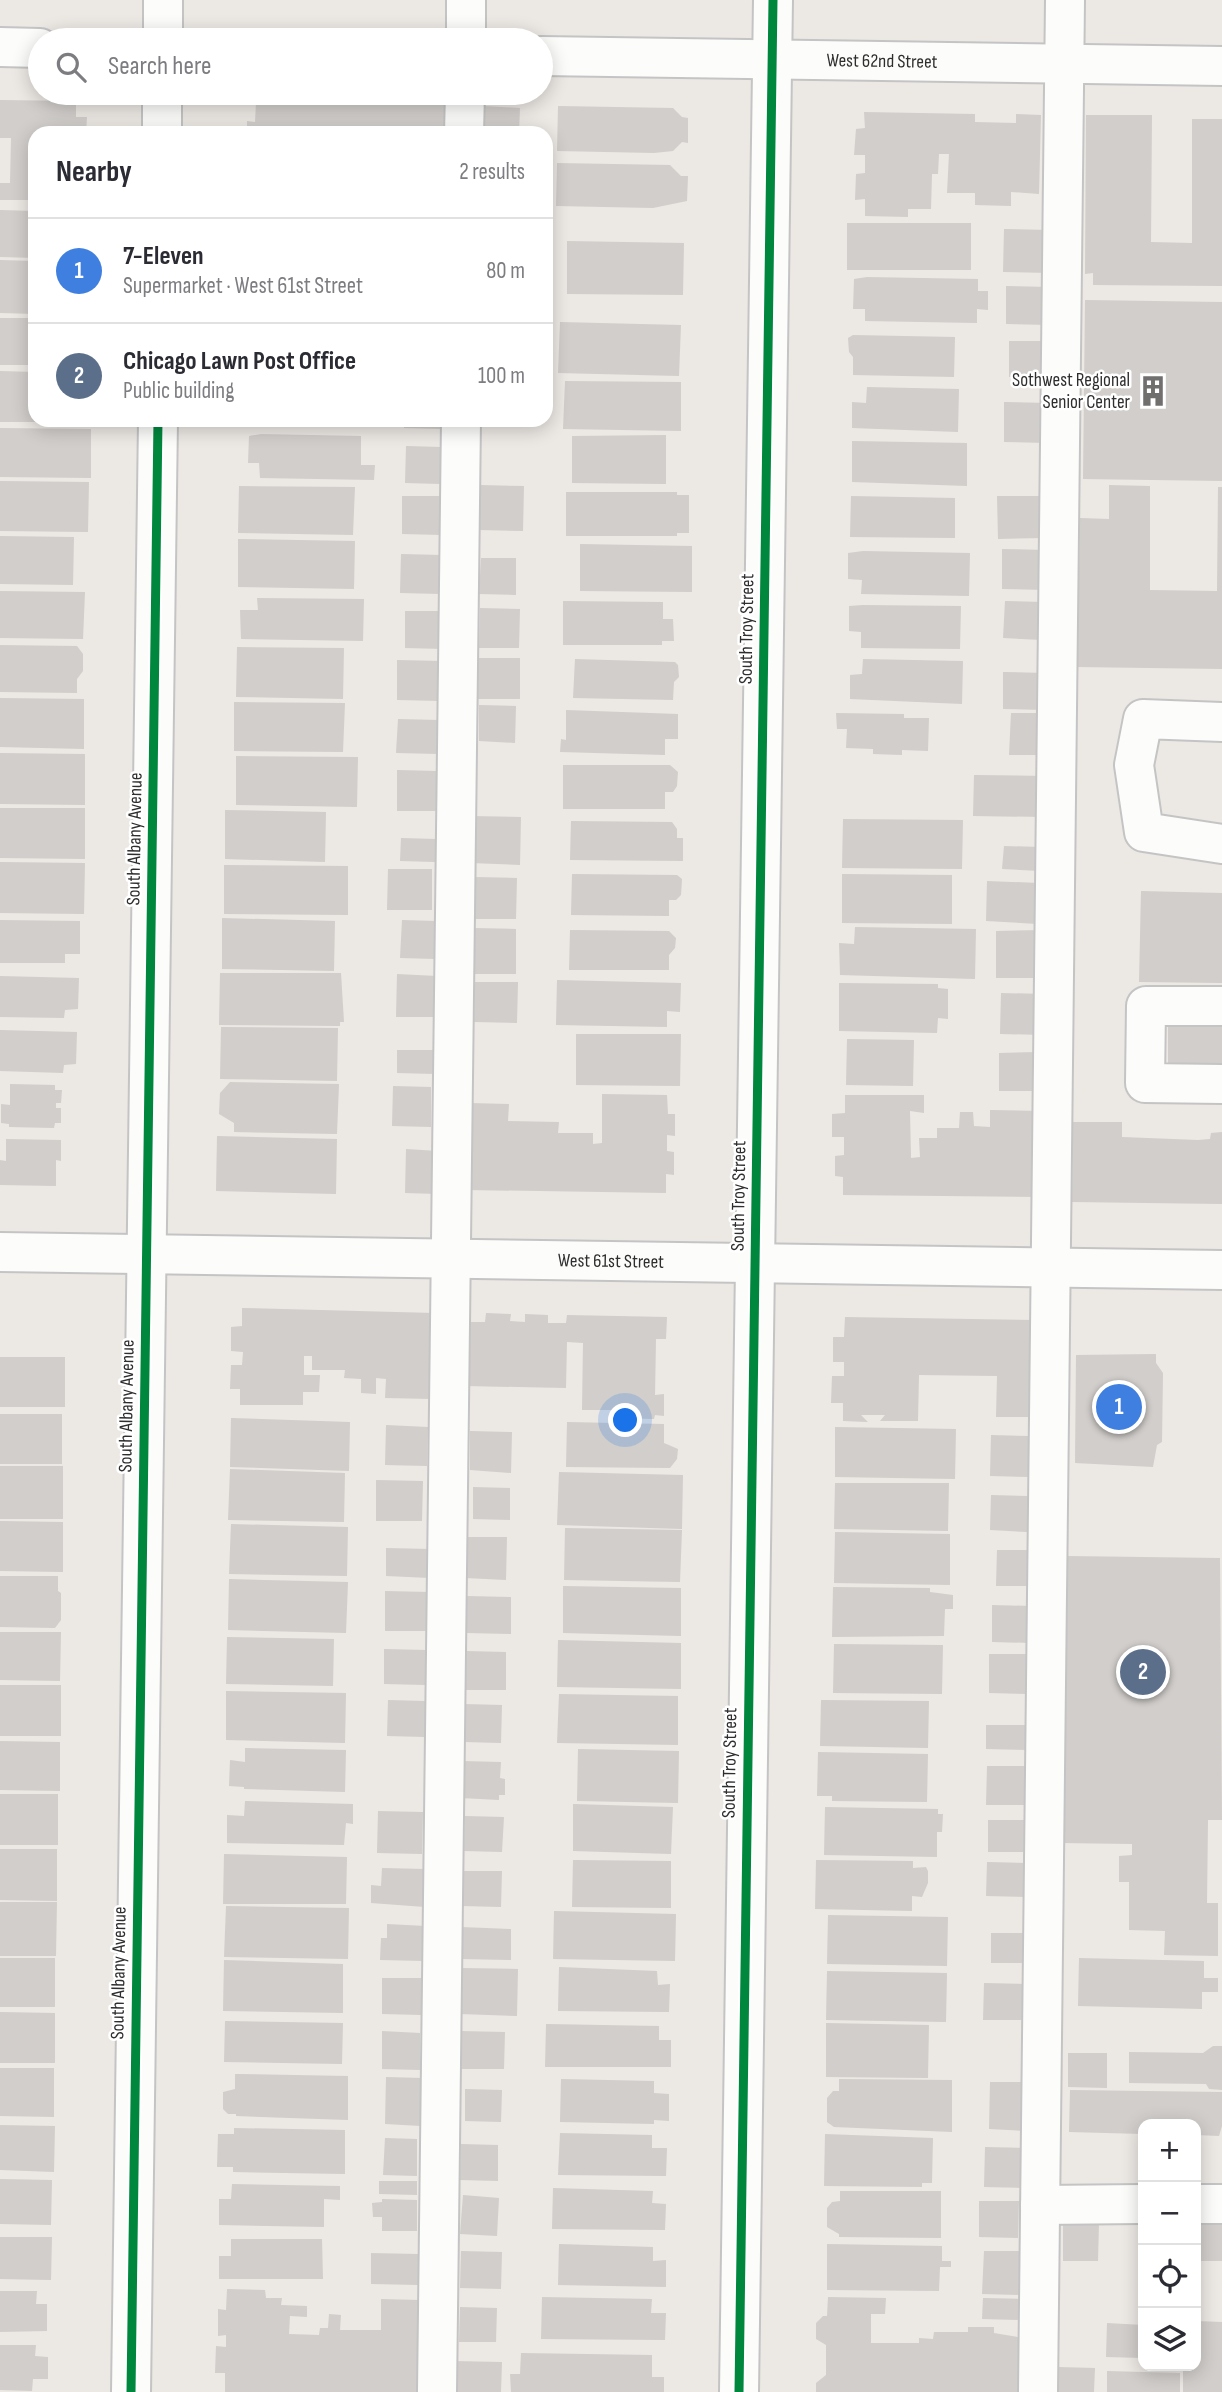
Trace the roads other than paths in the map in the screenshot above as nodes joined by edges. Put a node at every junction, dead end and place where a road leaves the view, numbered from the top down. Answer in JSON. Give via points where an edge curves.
{"nodes":[{"id":1,"x":163,"y":0,"type":"edge"},
{"id":2,"x":466,"y":0,"type":"edge"},
{"id":3,"x":773,"y":0,"type":"edge"},
{"id":4,"x":1065,"y":0,"type":"edge"},
{"id":5,"x":163,"y":28,"type":"edge"},
{"id":6,"x":466,"y":28,"type":"edge"},
{"id":7,"x":0,"y":47,"type":"edge"},
{"id":8,"x":28,"y":48,"type":"edge"},
{"id":9,"x":553,"y":56,"type":"edge"},
{"id":10,"x":772,"y":60,"type":"junction"},
{"id":11,"x":1065,"y":64,"type":"junction"},
{"id":12,"x":1222,"y":66,"type":"edge"},
{"id":13,"x":162,"y":105,"type":"edge"},
{"id":14,"x":465,"y":105,"type":"edge"},
{"id":15,"x":162,"y":126,"type":"edge"},
{"id":16,"x":464,"y":126,"type":"edge"},
{"id":17,"x":158,"y":427,"type":"edge"},
{"id":18,"x":461,"y":427,"type":"edge"},
{"id":19,"x":1222,"y":722,"type":"edge"},
{"id":20,"x":1222,"y":844,"type":"edge"},
{"id":21,"x":1222,"y":1006,"type":"edge"},
{"id":22,"x":1222,"y":1084,"type":"edge"},
{"id":23,"x":0,"y":1252,"type":"edge"},
{"id":24,"x":146,"y":1254,"type":"junction"},
{"id":25,"x":451,"y":1259,"type":"junction"},
{"id":26,"x":755,"y":1263,"type":"junction"},
{"id":27,"x":1051,"y":1267,"type":"junction"},
{"id":28,"x":1222,"y":1270,"type":"edge"},
{"id":29,"x":1138,"y":2204,"type":"edge"},
{"id":30,"x":1201,"y":2204,"type":"edge"},
{"id":31,"x":1222,"y":2204,"type":"edge"},
{"id":32,"x":1040,"y":2205,"type":"junction"},
{"id":33,"x":131,"y":2392,"type":"edge"},
{"id":34,"x":437,"y":2392,"type":"edge"},
{"id":35,"x":739,"y":2392,"type":"edge"},
{"id":36,"x":1038,"y":2392,"type":"edge"}],
"edges":[{"from":1,"to":5,"type":"street"},
{"from":2,"to":6,"type":"street"},
{"from":3,"to":10,"type":"street","name":"South Troy Street"},
{"from":4,"to":11,"type":"street"},
{"from":7,"to":8,"type":"street"},
{"from":9,"to":10,"type":"street","name":"West 62nd Street"},
{"from":10,"to":11,"type":"street","name":"West 62nd Street"},
{"from":10,"to":26,"type":"street","name":"South Troy Street"},
{"from":11,"to":12,"type":"street","name":"West 62nd Street"},
{"from":11,"to":27,"type":"street"},
{"from":13,"to":15,"type":"street"},
{"from":14,"to":16,"type":"street"},
{"from":17,"to":24,"type":"street","name":"South Albany Avenue"},
{"from":18,"to":25,"type":"street"},
{"from":19,"to":20,"type":"street","via":[[1143,719],[1134,765],[1144,832]]},
{"from":21,"to":22,"type":"street","via":[[1146,1006],[1145,1044],[1145,1083]]},
{"from":23,"to":24,"type":"street","name":"West 61st Street"},
{"from":24,"to":25,"type":"street","name":"West 61st Street"},
{"from":24,"to":33,"type":"street","name":"South Albany Avenue"},
{"from":25,"to":26,"type":"street","name":"West 61st Street"},
{"from":25,"to":34,"type":"street"},
{"from":26,"to":27,"type":"street","name":"West 61st Street"},
{"from":26,"to":35,"type":"street","name":"South Troy Street"},
{"from":27,"to":28,"type":"street","name":"West 61st Street"},
{"from":27,"to":32,"type":"street"},
{"from":29,"to":32,"type":"street"},
{"from":30,"to":31,"type":"street"},
{"from":32,"to":36,"type":"street"}]}
